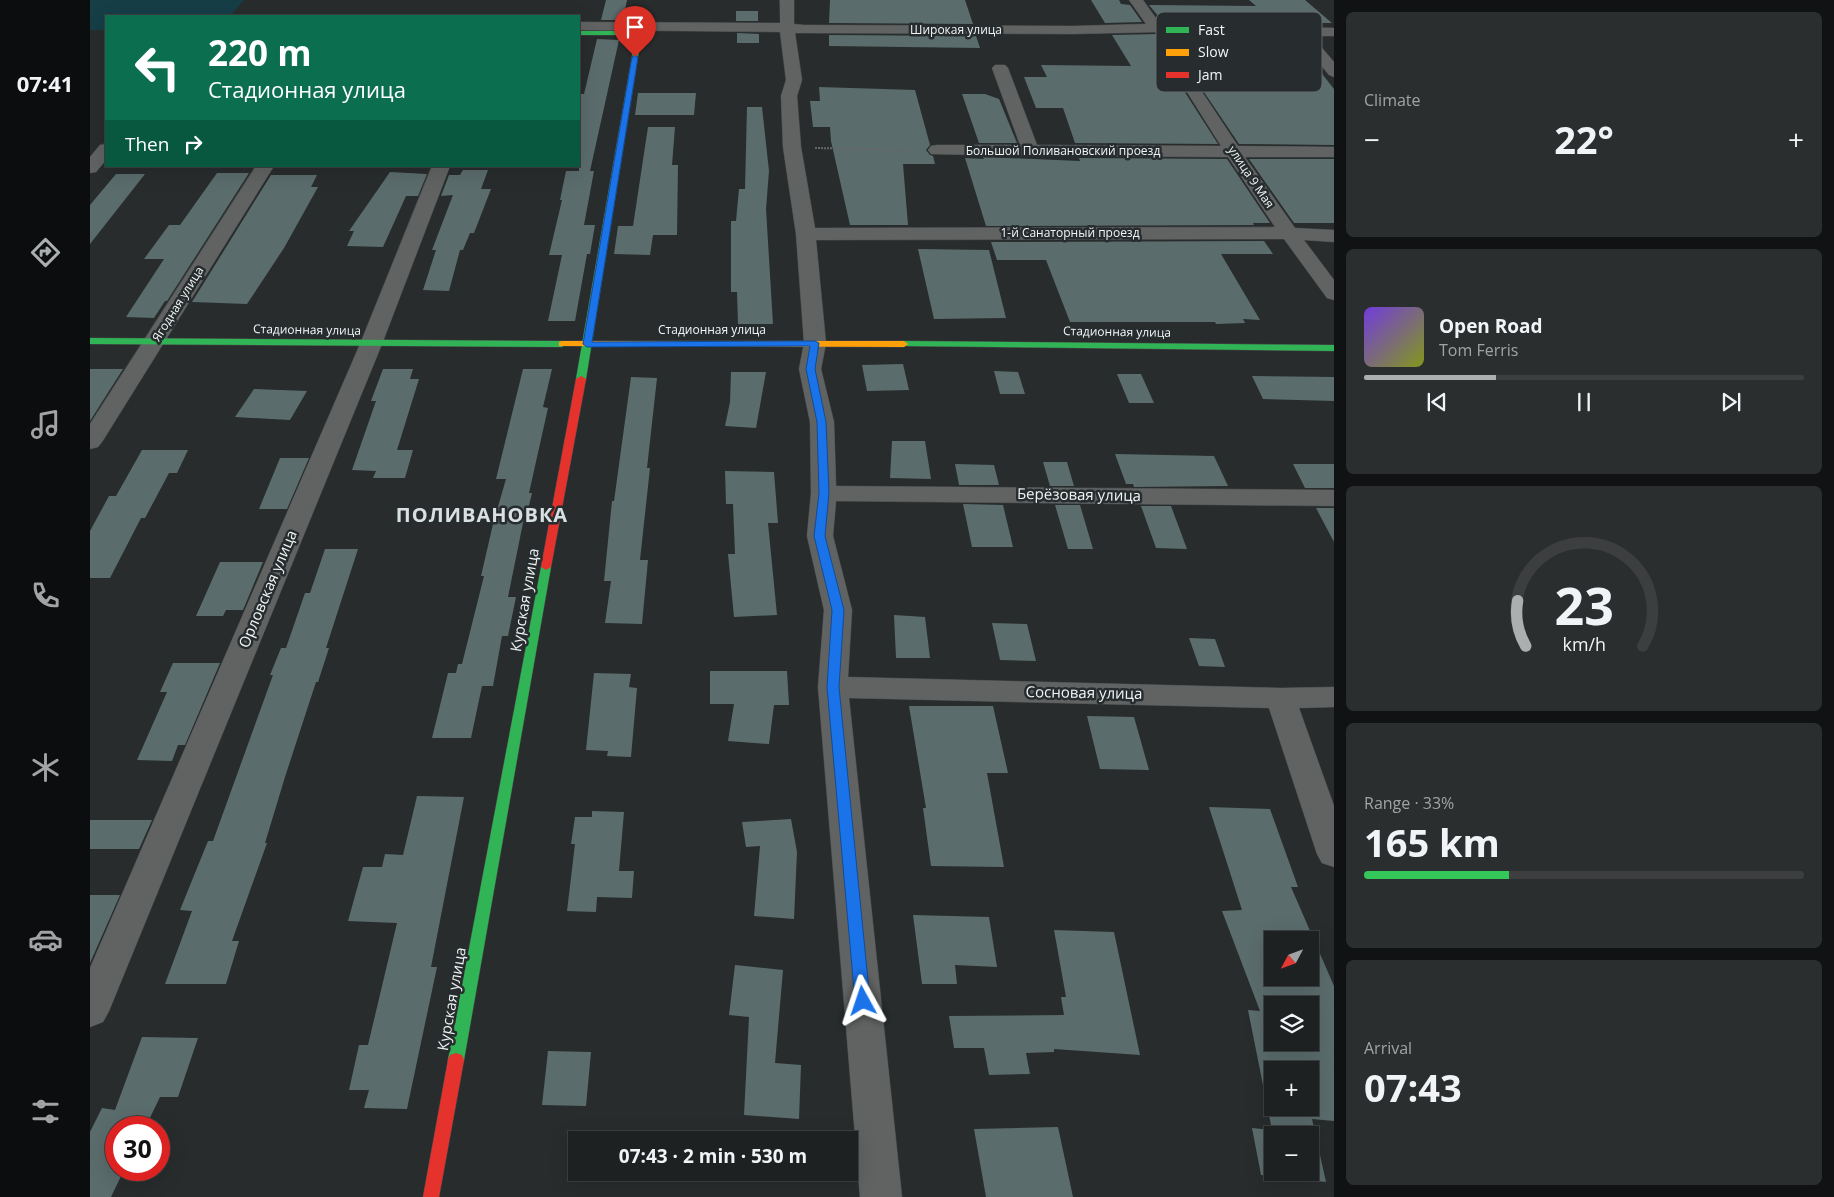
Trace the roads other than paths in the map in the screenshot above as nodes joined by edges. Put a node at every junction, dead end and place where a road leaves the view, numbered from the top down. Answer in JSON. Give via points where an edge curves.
{"nodes":[{"id":1,"x":787,"y":0,"type":"edge"},
{"id":2,"x":1136,"y":0,"type":"edge"},
{"id":3,"x":580,"y":26,"type":"edge"},
{"id":4,"x":1156,"y":26,"type":"edge"},
{"id":5,"x":787,"y":28,"type":"junction"},
{"id":6,"x":1156,"y":28,"type":"edge"},
{"id":7,"x":580,"y":33,"type":"edge"},
{"id":8,"x":1322,"y":58,"type":"edge"},
{"id":9,"x":1000,"y":68,"type":"dead end"},
{"id":10,"x":1334,"y":72,"type":"edge"},
{"id":11,"x":1195,"y":92,"type":"edge"},
{"id":12,"x":105,"y":150,"type":"edge"},
{"id":13,"x":937,"y":150,"type":"road end"},
{"id":14,"x":1031,"y":151,"type":"junction"},
{"id":15,"x":1234,"y":151,"type":"junction"},
{"id":16,"x":1334,"y":152,"type":"edge"},
{"id":17,"x":264,"y":167,"type":"edge"},
{"id":18,"x":441,"y":167,"type":"edge"},
{"id":19,"x":90,"y":168,"type":"edge"},
{"id":20,"x":806,"y":234,"type":"junction"},
{"id":21,"x":1292,"y":234,"type":"junction"},
{"id":22,"x":1334,"y":236,"type":"edge"},
{"id":23,"x":1334,"y":294,"type":"edge"},
{"id":24,"x":90,"y":341,"type":"edge"},
{"id":25,"x":154,"y":342,"type":"junction"},
{"id":26,"x":815,"y":343,"type":"junction"},
{"id":27,"x":371,"y":344,"type":"junction"},
{"id":28,"x":587,"y":344,"type":"junction"},
{"id":29,"x":1334,"y":348,"type":"edge"},
{"id":30,"x":90,"y":442,"type":"edge"},
{"id":31,"x":824,"y":493,"type":"junction"},
{"id":32,"x":1334,"y":498,"type":"edge"},
{"id":33,"x":833,"y":687,"type":"junction"},
{"id":34,"x":1281,"y":698,"type":"junction"},
{"id":35,"x":1334,"y":698,"type":"edge"},
{"id":36,"x":1334,"y":854,"type":"edge"},
{"id":37,"x":90,"y":1011,"type":"edge"},
{"id":38,"x":431,"y":1197,"type":"edge"},
{"id":39,"x":881,"y":1197,"type":"edge"}],
"edges":[{"from":1,"to":5,"type":"street"},
{"from":2,"to":4,"type":"street"},
{"from":3,"to":5,"type":"street","name":"Широкая улица"},
{"from":5,"to":6,"type":"street","name":"Широкая улица"},
{"from":5,"to":20,"type":"street","via":[[794,80],[789,96],[792,147]]},
{"from":7,"to":28,"type":"street","name":"Курская улица","via":[[616,33],[638,38]]},
{"from":8,"to":10,"type":"street"},
{"from":9,"to":14,"type":"street"},
{"from":11,"to":15,"type":"street","name":"улица 9 Мая"},
{"from":12,"to":19,"type":"street"},
{"from":13,"to":14,"type":"street","name":"Большой Поливановский проезд"},
{"from":14,"to":15,"type":"street","name":"Большой Поливановский проезд"},
{"from":15,"to":16,"type":"street","name":"Большой Поливановский проезд"},
{"from":15,"to":21,"type":"street","name":"улица 9 Мая","via":[[1259,192]]},
{"from":17,"to":25,"type":"street","name":"Ягодная улица"},
{"from":18,"to":27,"type":"street","name":"Орловская улица"},
{"from":20,"to":21,"type":"street","name":"1-й Санаторный проезд"},
{"from":20,"to":26,"type":"street"},
{"from":21,"to":22,"type":"street","name":"1-й Санаторный проезд"},
{"from":21,"to":23,"type":"street","name":"улица 9 Мая"},
{"from":24,"to":25,"type":"street","name":"Стадионная улица"},
{"from":25,"to":27,"type":"street","name":"Стадионная улица"},
{"from":25,"to":30,"type":"street","name":"Ягодная улица"},
{"from":26,"to":28,"type":"street","name":"Стадионная улица"},
{"from":26,"to":29,"type":"street","name":"Стадионная улица"},
{"from":26,"to":31,"type":"street","via":[[810,369],[822,422]]},
{"from":27,"to":28,"type":"street","name":"Стадионная улица"},
{"from":27,"to":37,"type":"street","name":"Орловская улица"},
{"from":28,"to":38,"type":"street","name":"Курская улица"},
{"from":31,"to":32,"type":"street","name":"Берёзовая улица"},
{"from":31,"to":33,"type":"street","via":[[820,536],[838,610]]},
{"from":33,"to":34,"type":"street","name":"Сосновая улица"},
{"from":33,"to":39,"type":"street"},
{"from":34,"to":35,"type":"street","name":"Сосновая улица"},
{"from":34,"to":36,"type":"street"}]}
